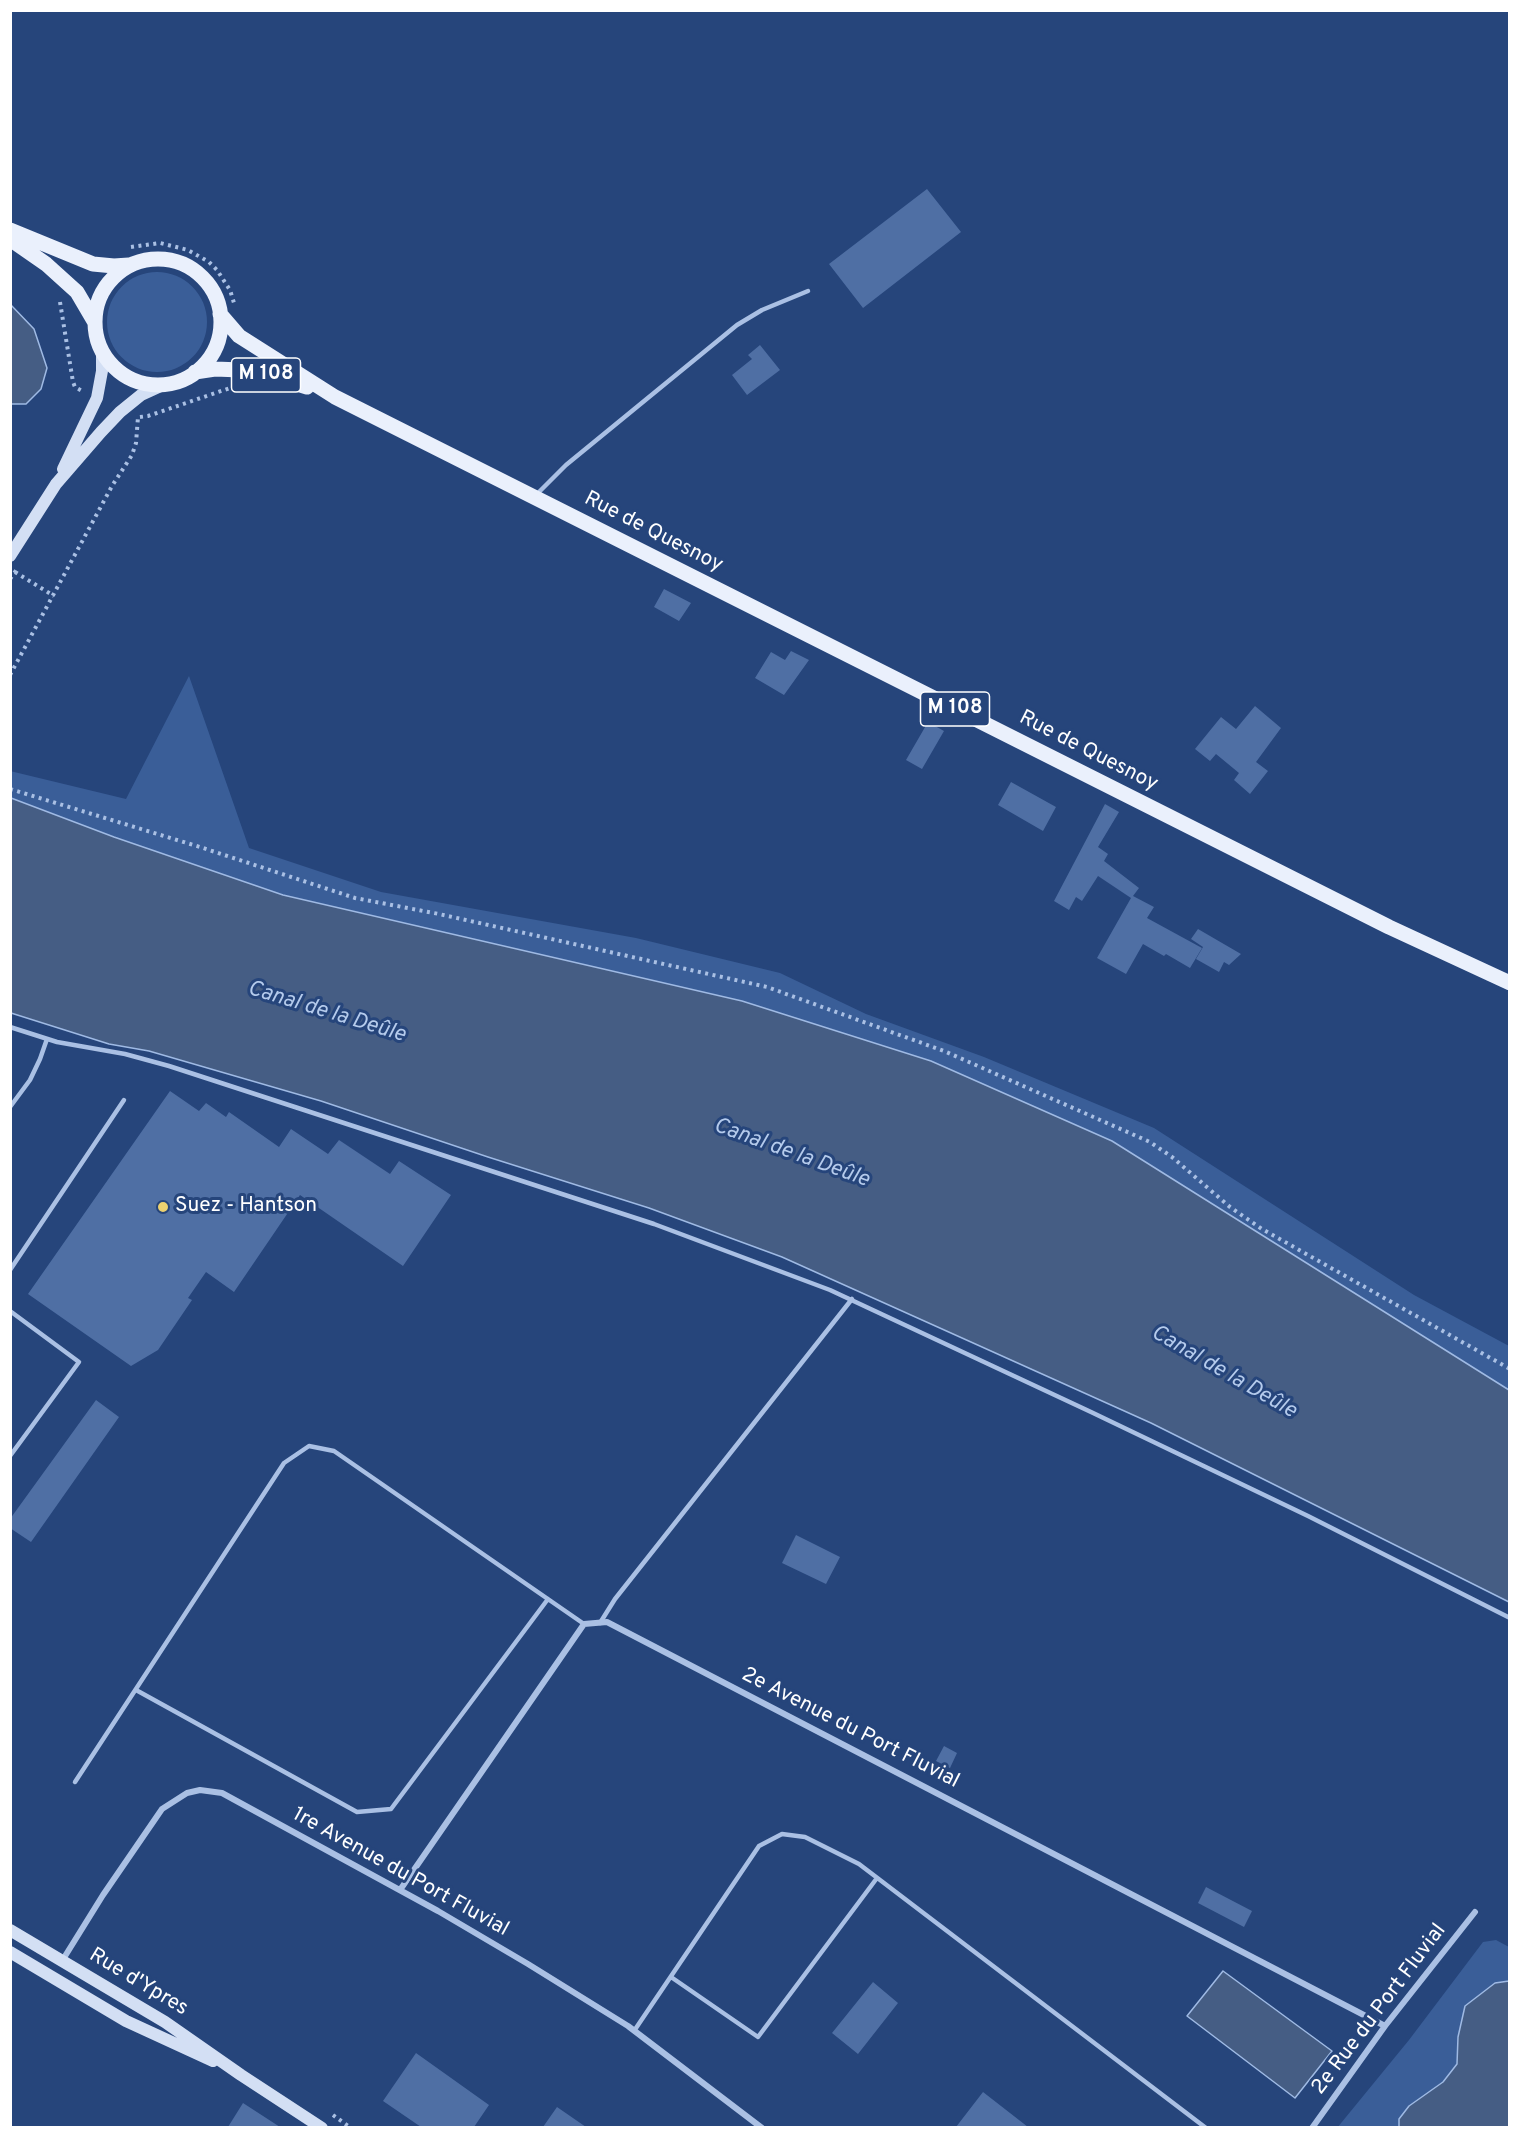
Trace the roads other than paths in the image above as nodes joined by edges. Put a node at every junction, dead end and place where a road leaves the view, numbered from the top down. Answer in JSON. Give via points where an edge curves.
{"nodes":[{"id":1,"x":10,"y":230,"type":"edge"},
{"id":2,"x":10,"y":239,"type":"edge"},
{"id":3,"x":129,"y":265,"type":"junction"},
{"id":4,"x":808,"y":291,"type":"dead end"},
{"id":5,"x":220,"y":314,"type":"junction"},
{"id":6,"x":94,"y":321,"type":"junction"},
{"id":7,"x":102,"y":351,"type":"junction"},
{"id":8,"x":195,"y":373,"type":"junction"},
{"id":9,"x":165,"y":384,"type":"junction"},
{"id":10,"x":335,"y":397,"type":"junction"},
{"id":11,"x":56,"y":484,"type":"junction"},
{"id":12,"x":534,"y":497,"type":"junction"},
{"id":13,"x":10,"y":555,"type":"edge"},
{"id":14,"x":1509,"y":983,"type":"edge"},
{"id":15,"x":10,"y":1027,"type":"edge"},
{"id":16,"x":46,"y":1039,"type":"junction"},
{"id":17,"x":124,"y":1100,"type":"dead end"},
{"id":18,"x":10,"y":1107,"type":"edge"},
{"id":19,"x":10,"y":1270,"type":"edge"},
{"id":20,"x":852,"y":1299,"type":"junction"},
{"id":21,"x":10,"y":1311,"type":"edge"},
{"id":22,"x":10,"y":1456,"type":"edge"},
{"id":23,"x":548,"y":1599,"type":"junction"},
{"id":24,"x":1509,"y":1618,"type":"edge"},
{"id":25,"x":600,"y":1623,"type":"junction"},
{"id":26,"x":584,"y":1624,"type":"junction"},
{"id":27,"x":136,"y":1690,"type":"junction"},
{"id":28,"x":75,"y":1782,"type":"dead end"},
{"id":29,"x":877,"y":1878,"type":"junction"},
{"id":30,"x":400,"y":1890,"type":"junction"},
{"id":31,"x":1475,"y":1912,"type":"dead end"},
{"id":32,"x":10,"y":1930,"type":"edge"},
{"id":33,"x":10,"y":1952,"type":"edge"},
{"id":34,"x":62,"y":1961,"type":"junction"},
{"id":35,"x":671,"y":1977,"type":"junction"},
{"id":36,"x":1386,"y":2026,"type":"junction"},
{"id":37,"x":634,"y":2031,"type":"junction"},
{"id":38,"x":241,"y":2075,"type":"junction"},
{"id":39,"x":322,"y":2127,"type":"edge"},
{"id":40,"x":762,"y":2127,"type":"edge"},
{"id":41,"x":1206,"y":2127,"type":"edge"},
{"id":42,"x":1311,"y":2127,"type":"edge"}],
"edges":[{"from":1,"to":3,"type":"main road","via":[[93,264]]},
{"from":2,"to":6,"type":"main road","via":[[77,292]]},
{"from":3,"to":5,"type":"main road","via":[[163,259],[187,266],[207,283]]},
{"from":3,"to":6,"type":"main road","via":[[102,291]]},
{"from":4,"to":12,"type":"lane","via":[[737,325],[566,465]]},
{"from":5,"to":8,"type":"main road","via":[[215,347]]},
{"from":5,"to":10,"type":"main road","number":"M 108","via":[[239,336]]},
{"from":6,"to":7,"type":"main road"},
{"from":7,"to":9,"type":"main road","via":[[125,375],[140,382]]},
{"from":7,"to":11,"type":"main road","via":[[97,398]]},
{"from":8,"to":9,"type":"main road"},
{"from":8,"to":10,"type":"main road","number":"M 108","via":[[226,369],[260,374]]},
{"from":9,"to":11,"type":"main road","via":[[141,395],[120,412]]},
{"from":10,"to":12,"type":"main road","name":"Rue de Quesnoy","number":"M 108"},
{"from":11,"to":13,"type":"main road"},
{"from":12,"to":14,"type":"main road","name":"Rue de Quesnoy","number":"M 108","via":[[1389,927]]},
{"from":15,"to":16,"type":"lane"},
{"from":16,"to":18,"type":"lane","via":[[30,1080]]},
{"from":16,"to":20,"type":"lane","via":[[169,1066],[557,1191]]},
{"from":17,"to":19,"type":"lane"},
{"from":20,"to":24,"type":"lane","via":[[1308,1516]]},
{"from":20,"to":25,"type":"lane"},
{"from":21,"to":22,"type":"lane","via":[[79,1362]]},
{"from":23,"to":26,"type":"lane"},
{"from":23,"to":27,"type":"lane","via":[[391,1809],[357,1812]]},
{"from":23,"to":27,"type":"lane","via":[[333,1451],[309,1446],[284,1463]]},
{"from":25,"to":26,"type":"street","name":"2e Avenue du Port Fluvial"},
{"from":25,"to":36,"type":"street","name":"2e Avenue du Port Fluvial","via":[[607,1622]]},
{"from":26,"to":30,"type":"street"},
{"from":27,"to":28,"type":"lane"},
{"from":29,"to":35,"type":"lane","via":[[859,1864],[805,1837],[782,1834],[759,1846]]},
{"from":29,"to":35,"type":"lane","via":[[758,2037]]},
{"from":29,"to":41,"type":"lane"},
{"from":30,"to":34,"type":"street","name":"1re Avenue du Port Fluvial","via":[[222,1793],[200,1790],[187,1793],[162,1809]]},
{"from":30,"to":37,"type":"street","name":"1re Avenue du Port Fluvial"},
{"from":31,"to":36,"type":"street","name":"2e Rue du Port Fluvial"},
{"from":32,"to":34,"type":"main road","name":"Rue d'Ypres"},
{"from":33,"to":38,"type":"main road","name":"Rue d'Ypres","via":[[133,2024]]},
{"from":34,"to":38,"type":"main road","name":"Rue d'Ypres","via":[[165,2022]]},
{"from":35,"to":37,"type":"lane"},
{"from":36,"to":42,"type":"street","name":"2e Rue du Port Fluvial"},
{"from":37,"to":40,"type":"street","name":"1re Avenue du Port Fluvial"},
{"from":38,"to":39,"type":"main road","name":"Rue d'Ypres"}]}
